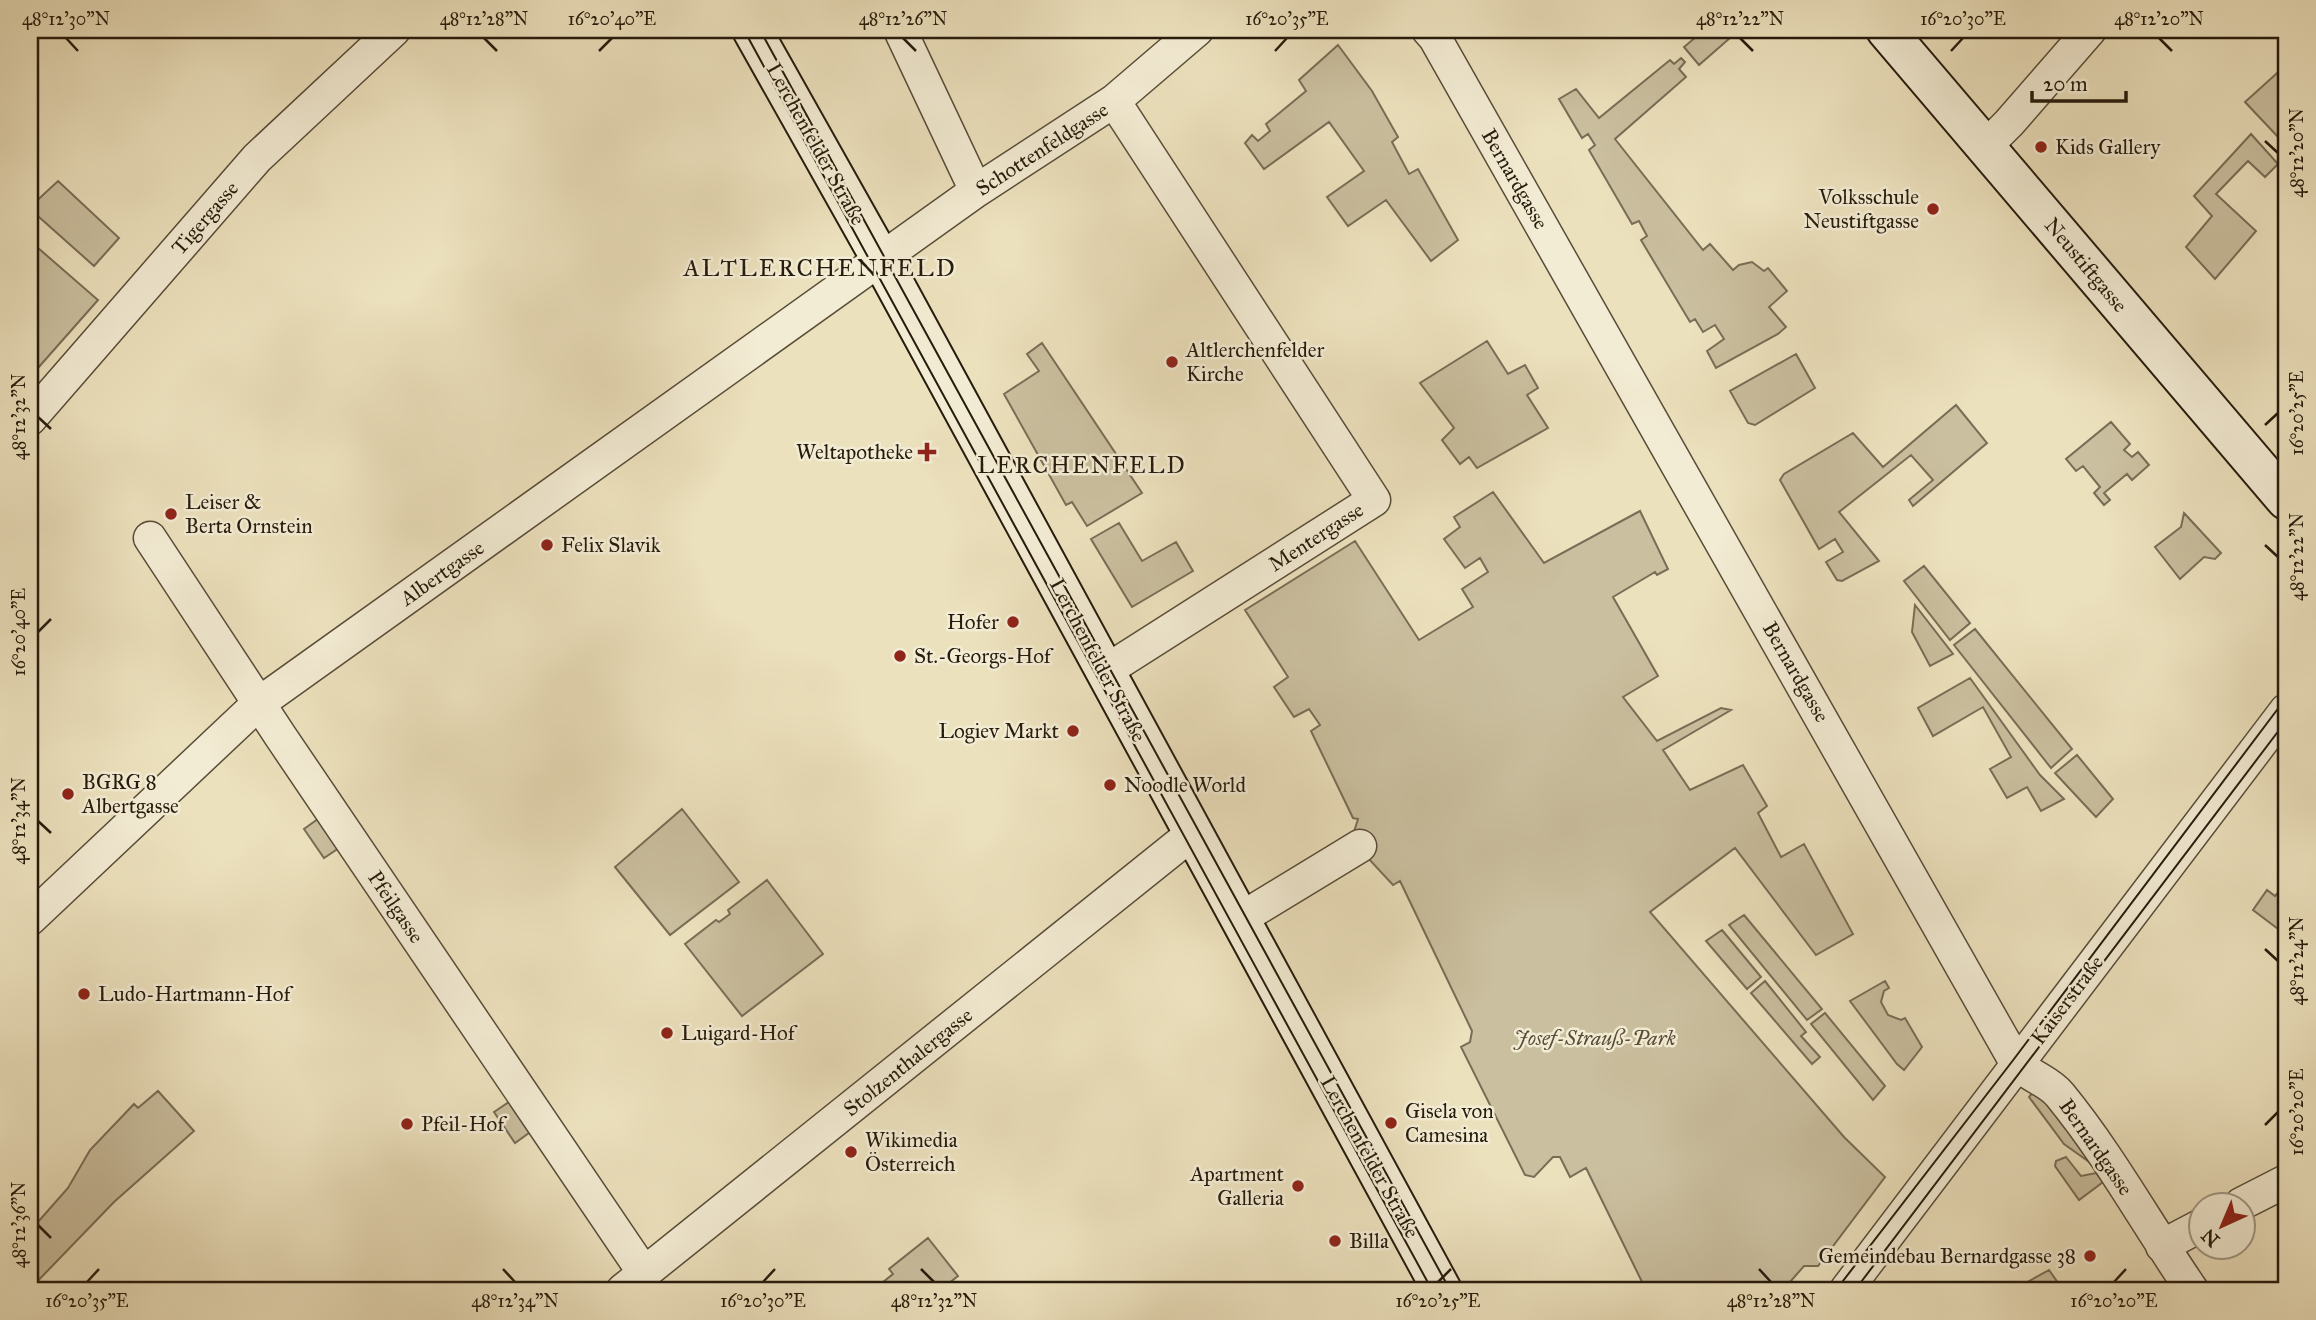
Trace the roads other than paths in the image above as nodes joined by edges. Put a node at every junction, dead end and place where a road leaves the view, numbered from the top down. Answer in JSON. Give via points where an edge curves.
{"nodes":[{"id":1,"x":394,"y":30,"type":"edge"},
{"id":2,"x":752,"y":30,"type":"edge"},
{"id":3,"x":900,"y":30,"type":"edge"},
{"id":4,"x":1197,"y":30,"type":"edge"},
{"id":5,"x":1428,"y":30,"type":"edge"},
{"id":6,"x":1886,"y":30,"type":"edge"},
{"id":7,"x":2090,"y":30,"type":"edge"},
{"id":8,"x":1114,"y":102,"type":"junction"},
{"id":9,"x":1985,"y":147,"type":"junction"},
{"id":10,"x":976,"y":191,"type":"junction"},
{"id":11,"x":882,"y":261,"type":"junction"},
{"id":12,"x":30,"y":419,"type":"edge"},
{"id":13,"x":2286,"y":500,"type":"edge"},
{"id":14,"x":150,"y":538,"type":"dead end"},
{"id":15,"x":1104,"y":672,"type":"junction"},
{"id":16,"x":258,"y":704,"type":"junction"},
{"id":17,"x":2286,"y":709,"type":"edge"},
{"id":18,"x":1193,"y":834,"type":"junction"},
{"id":19,"x":1360,"y":846,"type":"dead end"},
{"id":20,"x":30,"y":919,"type":"edge"},
{"id":21,"x":1240,"y":919,"type":"junction"},
{"id":22,"x":2019,"y":1065,"type":"junction"},
{"id":23,"x":2286,"y":1181,"type":"edge"},
{"id":24,"x":2256,"y":1197,"type":"edge"},
{"id":25,"x":2186,"y":1233,"type":"edge"},
{"id":26,"x":2162,"y":1246,"type":"junction"},
{"id":27,"x":634,"y":1282,"type":"edge"},
{"id":28,"x":1443,"y":1290,"type":"edge"},
{"id":29,"x":1846,"y":1290,"type":"edge"},
{"id":30,"x":2192,"y":1290,"type":"edge"}],
"edges":[{"from":1,"to":12,"type":"street","name":"Tigergasse","via":[[257,158]]},
{"from":2,"to":11,"type":"main road","name":"Lerchenfelder Straße"},
{"from":3,"to":10,"type":"street"},
{"from":4,"to":8,"type":"street","name":"Schottenfeldgasse"},
{"from":5,"to":22,"type":"street","name":"Bernardgasse"},
{"from":6,"to":9,"type":"main road","name":"Neustiftgasse"},
{"from":7,"to":9,"type":"street"},
{"from":8,"to":10,"type":"street","name":"Schottenfeldgasse"},
{"from":8,"to":15,"type":"street","name":"Mentergasse","via":[[1374,500]]},
{"from":9,"to":13,"type":"main road","name":"Neustiftgasse"},
{"from":10,"to":11,"type":"street","name":"Schottenfeldgasse"},
{"from":11,"to":15,"type":"main road","name":"Lerchenfelder Straße"},
{"from":11,"to":16,"type":"street","name":"Albertgasse"},
{"from":14,"to":16,"type":"street","name":"Pfeilgasse"},
{"from":15,"to":18,"type":"main road","name":"Lerchenfelder Straße"},
{"from":16,"to":20,"type":"street","name":"Albertgasse"},
{"from":16,"to":27,"type":"street","name":"Pfeilgasse"},
{"from":17,"to":22,"type":"street","name":"Kaiserstraße"},
{"from":18,"to":21,"type":"main road","name":"Lerchenfelder Straße"},
{"from":18,"to":27,"type":"street","name":"Stolzenthalergasse"},
{"from":19,"to":21,"type":"street"},
{"from":21,"to":28,"type":"main road","name":"Lerchenfelder Straße"},
{"from":22,"to":26,"type":"street","name":"Bernardgasse","via":[[2058,1091]]},
{"from":22,"to":29,"type":"street","name":"Kaiserstraße"},
{"from":23,"to":24,"type":"street"},
{"from":25,"to":26,"type":"street"},
{"from":26,"to":30,"type":"street","name":"Bernardgasse"}]}
